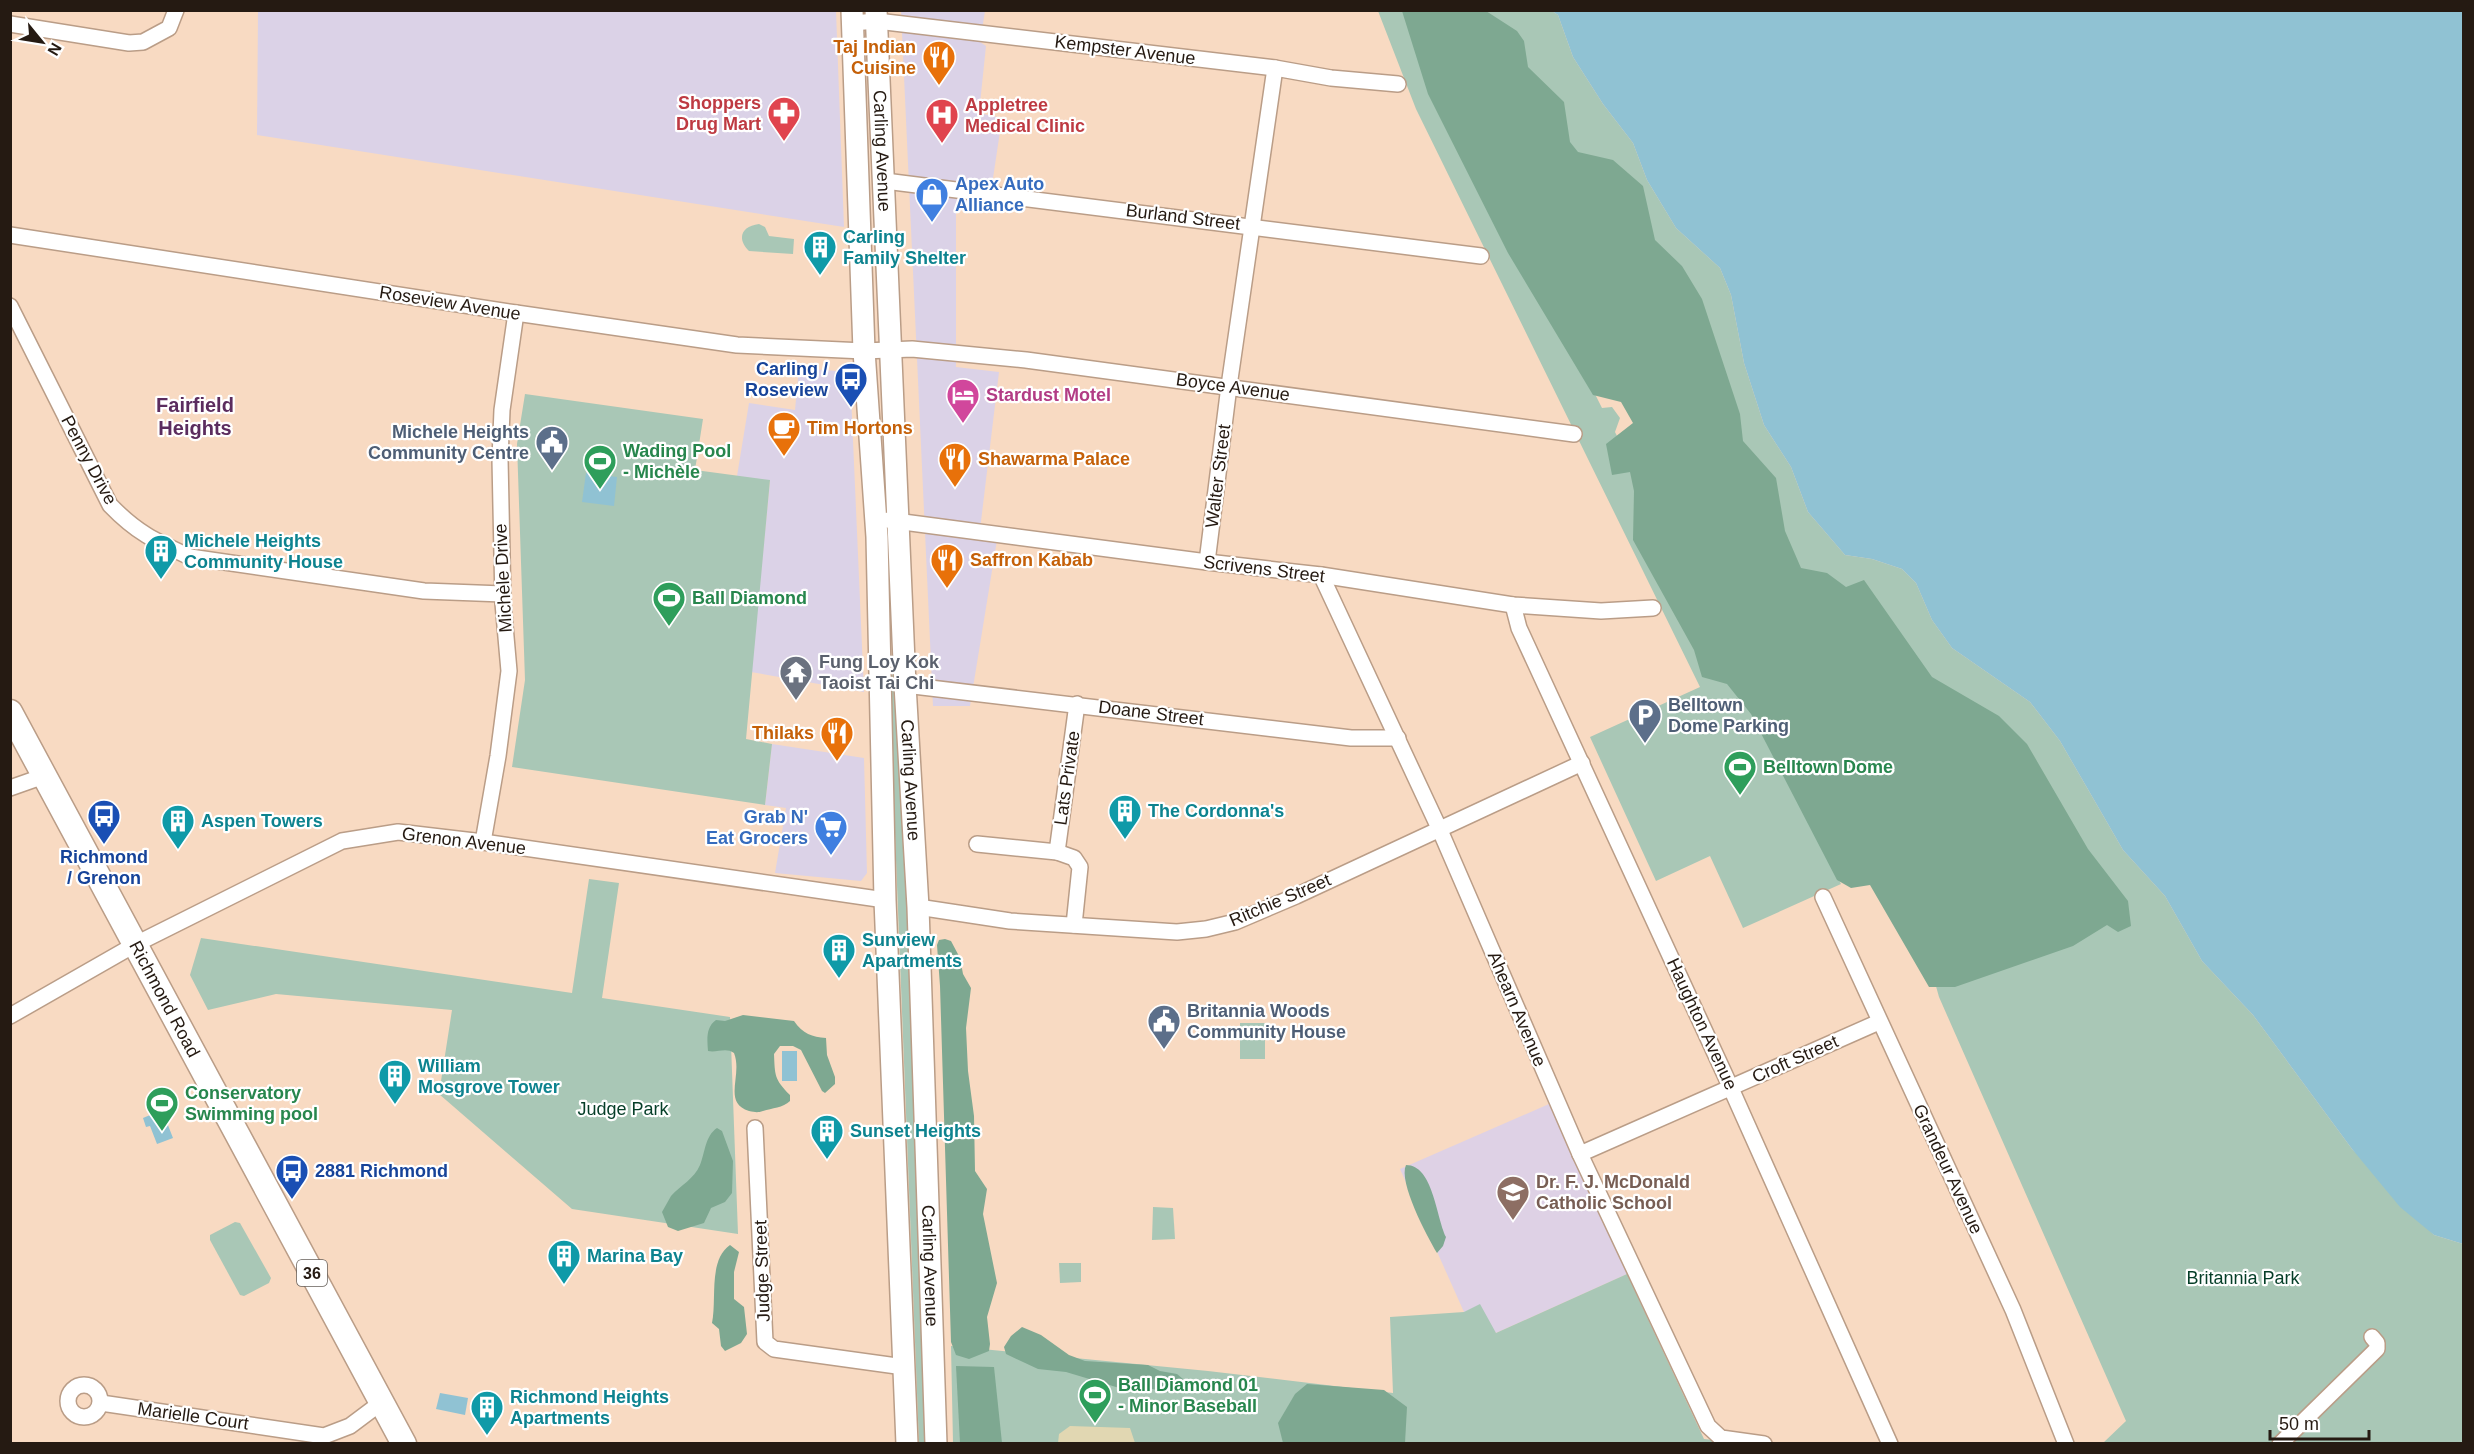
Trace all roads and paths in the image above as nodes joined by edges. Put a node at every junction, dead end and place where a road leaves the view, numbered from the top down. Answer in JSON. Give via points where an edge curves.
{"nodes":[{"id":1,"x":176,"y":10,"type":"edge"},
{"id":2,"x":876,"y":16,"type":"edge"},
{"id":3,"x":852,"y":17,"type":"edge"},
{"id":4,"x":12,"y":20,"type":"edge"},
{"id":5,"x":1275,"y":68,"type":"junction"},
{"id":6,"x":1398,"y":84,"type":"dead end"},
{"id":7,"x":885,"y":181,"type":"junction"},
{"id":8,"x":1254,"y":226,"type":"junction"},
{"id":9,"x":10,"y":235,"type":"edge"},
{"id":10,"x":1481,"y":256,"type":"dead end"},
{"id":11,"x":10,"y":306,"type":"edge"},
{"id":12,"x":516,"y":313,"type":"junction"},
{"id":13,"x":892,"y":350,"type":"junction"},
{"id":14,"x":864,"y":351,"type":"junction"},
{"id":15,"x":1229,"y":386,"type":"junction"},
{"id":16,"x":1574,"y":434,"type":"dead end"},
{"id":17,"x":876,"y":519,"type":"junction"},
{"id":18,"x":900,"y":520,"type":"junction"},
{"id":19,"x":1208,"y":562,"type":"junction"},
{"id":20,"x":1321,"y":574,"type":"junction"},
{"id":21,"x":503,"y":594,"type":"junction"},
{"id":22,"x":1513,"y":605,"type":"junction"},
{"id":23,"x":1653,"y":608,"type":"dead end"},
{"id":24,"x":905,"y":685,"type":"junction"},
{"id":25,"x":1077,"y":704,"type":"junction"},
{"id":26,"x":10,"y":712,"type":"edge"},
{"id":27,"x":1398,"y":738,"type":"junction"},
{"id":28,"x":1582,"y":763,"type":"junction"},
{"id":29,"x":44,"y":776,"type":"junction"},
{"id":30,"x":10,"y":788,"type":"edge"},
{"id":31,"x":1439,"y":828,"type":"junction"},
{"id":32,"x":483,"y":842,"type":"junction"},
{"id":33,"x":977,"y":844,"type":"dead end"},
{"id":34,"x":1057,"y":852,"type":"junction"},
{"id":35,"x":1823,"y":897,"type":"dead end"},
{"id":36,"x":885,"y":900,"type":"junction"},
{"id":37,"x":918,"y":907,"type":"junction"},
{"id":38,"x":1074,"y":925,"type":"junction"},
{"id":39,"x":136,"y":944,"type":"junction"},
{"id":40,"x":10,"y":1016,"type":"edge"},
{"id":41,"x":1879,"y":1022,"type":"junction"},
{"id":42,"x":1731,"y":1087,"type":"junction"},
{"id":43,"x":755,"y":1128,"type":"dead end"},
{"id":44,"x":1580,"y":1154,"type":"junction"},
{"id":45,"x":2372,"y":1337,"type":"dead end"},
{"id":46,"x":904,"y":1367,"type":"junction"},
{"id":47,"x":101,"y":1402,"type":"dead end"},
{"id":48,"x":382,"y":1402,"type":"junction"},
{"id":49,"x":404,"y":1443,"type":"edge"},
{"id":50,"x":907,"y":1443,"type":"edge"},
{"id":51,"x":936,"y":1443,"type":"edge"},
{"id":52,"x":1764,"y":1443,"type":"edge"},
{"id":53,"x":1890,"y":1443,"type":"edge"},
{"id":54,"x":2066,"y":1443,"type":"edge"},
{"id":55,"x":2280,"y":1443,"type":"edge"}],
"edges":[{"from":1,"to":4,"type":"street","via":[[169,28],[143,42],[129,43]]},
{"from":2,"to":3,"type":"street","name":"Kempster Avenue"},
{"from":2,"to":5,"type":"street","name":"Kempster Avenue"},
{"from":2,"to":7,"type":"main road","name":"Carling Avenue"},
{"from":3,"to":14,"type":"main road","name":"Carling Avenue"},
{"from":5,"to":6,"type":"street","name":"Kempster Avenue"},
{"from":5,"to":8,"type":"street","name":"Walter Street"},
{"from":7,"to":8,"type":"street","name":"Burland Street"},
{"from":7,"to":13,"type":"main road","name":"Carling Avenue"},
{"from":8,"to":10,"type":"street","name":"Burland Street"},
{"from":8,"to":15,"type":"street","name":"Walter Street"},
{"from":9,"to":12,"type":"street","name":"Roseview Avenue"},
{"from":11,"to":21,"type":"street","name":"Penny Drive","via":[[110,505],[147,536],[190,557],[424,591]]},
{"from":12,"to":14,"type":"street","name":"Roseview Avenue","via":[[737,345]]},
{"from":12,"to":21,"type":"street","name":"Michèle Drive","via":[[502,410]]},
{"from":13,"to":14,"type":"street","name":"Roseview Avenue"},
{"from":13,"to":15,"type":"street","name":"Boyce Avenue","via":[[1026,360]]},
{"from":13,"to":18,"type":"main road","name":"Carling Avenue"},
{"from":14,"to":17,"type":"main road","name":"Carling Avenue"},
{"from":15,"to":16,"type":"street","name":"Boyce Avenue"},
{"from":15,"to":19,"type":"street","name":"Walter Street"},
{"from":17,"to":18,"type":"street","name":"Scrivens Street"},
{"from":17,"to":36,"type":"main road","name":"Carling Avenue"},
{"from":18,"to":19,"type":"street","name":"Scrivens Street"},
{"from":18,"to":24,"type":"main road","name":"Carling Avenue"},
{"from":19,"to":20,"type":"street","name":"Scrivens Street"},
{"from":20,"to":22,"type":"street","name":"Scrivens Street"},
{"from":20,"to":27,"type":"street","name":"Ahearn Avenue"},
{"from":21,"to":32,"type":"street","name":"Michèle Drive","via":[[509,671]]},
{"from":22,"to":23,"type":"street","name":"Scrivens Street","via":[[1601,611]]},
{"from":22,"to":28,"type":"street","name":"Haughton Avenue","via":[[1519,627]]},
{"from":24,"to":25,"type":"street","name":"Doane Street"},
{"from":24,"to":37,"type":"main road","name":"Carling Avenue"},
{"from":25,"to":27,"type":"street","name":"Doane Street","via":[[1351,738]]},
{"from":25,"to":34,"type":"street","name":"Lats Private"},
{"from":26,"to":29,"type":"main road","name":"Richmond Road","number":"36"},
{"from":27,"to":31,"type":"street","name":"Ahearn Avenue"},
{"from":28,"to":31,"type":"street","name":"Ritchie Street"},
{"from":28,"to":42,"type":"street","name":"Haughton Avenue"},
{"from":29,"to":30,"type":"street"},
{"from":29,"to":39,"type":"main road","name":"Richmond Road","number":"36"},
{"from":31,"to":38,"type":"street","name":"Ritchie Street","via":[[1235,922],[1177,932]]},
{"from":31,"to":44,"type":"street","name":"Ahearn Avenue"},
{"from":32,"to":36,"type":"street","name":"Grenon Avenue"},
{"from":32,"to":39,"type":"street","name":"Grenon Avenue","via":[[398,832],[342,841]]},
{"from":33,"to":34,"type":"street"},
{"from":34,"to":38,"type":"street","via":[[1074,858],[1080,867]]},
{"from":35,"to":41,"type":"street","name":"Grandeur Avenue"},
{"from":36,"to":46,"type":"main road","name":"Carling Avenue"},
{"from":37,"to":38,"type":"street","name":"Ritchie Street","via":[[1010,921]]},
{"from":37,"to":51,"type":"main road","name":"Carling Avenue"},
{"from":39,"to":40,"type":"street","name":"Grenon Avenue"},
{"from":39,"to":48,"type":"main road","name":"Richmond Road","number":"36"},
{"from":41,"to":42,"type":"street","name":"Croft Street"},
{"from":41,"to":54,"type":"street","name":"Grandeur Avenue","via":[[2013,1310]]},
{"from":42,"to":44,"type":"street","name":"Croft Street"},
{"from":42,"to":53,"type":"street","name":"Haughton Avenue"},
{"from":43,"to":46,"type":"street","name":"Judge Street","via":[[765,1342],[774,1349]]},
{"from":44,"to":52,"type":"street","name":"Ahearn Avenue","via":[[1708,1426],[1721,1438]]},
{"from":45,"to":55,"type":"street","via":[[2377,1349]]},
{"from":46,"to":50,"type":"main road","name":"Carling Avenue"},
{"from":47,"to":48,"type":"street","name":"Marielle Court","via":[[324,1436],[350,1426]]},
{"from":48,"to":49,"type":"main road","name":"Richmond Road","number":"36"}]}
